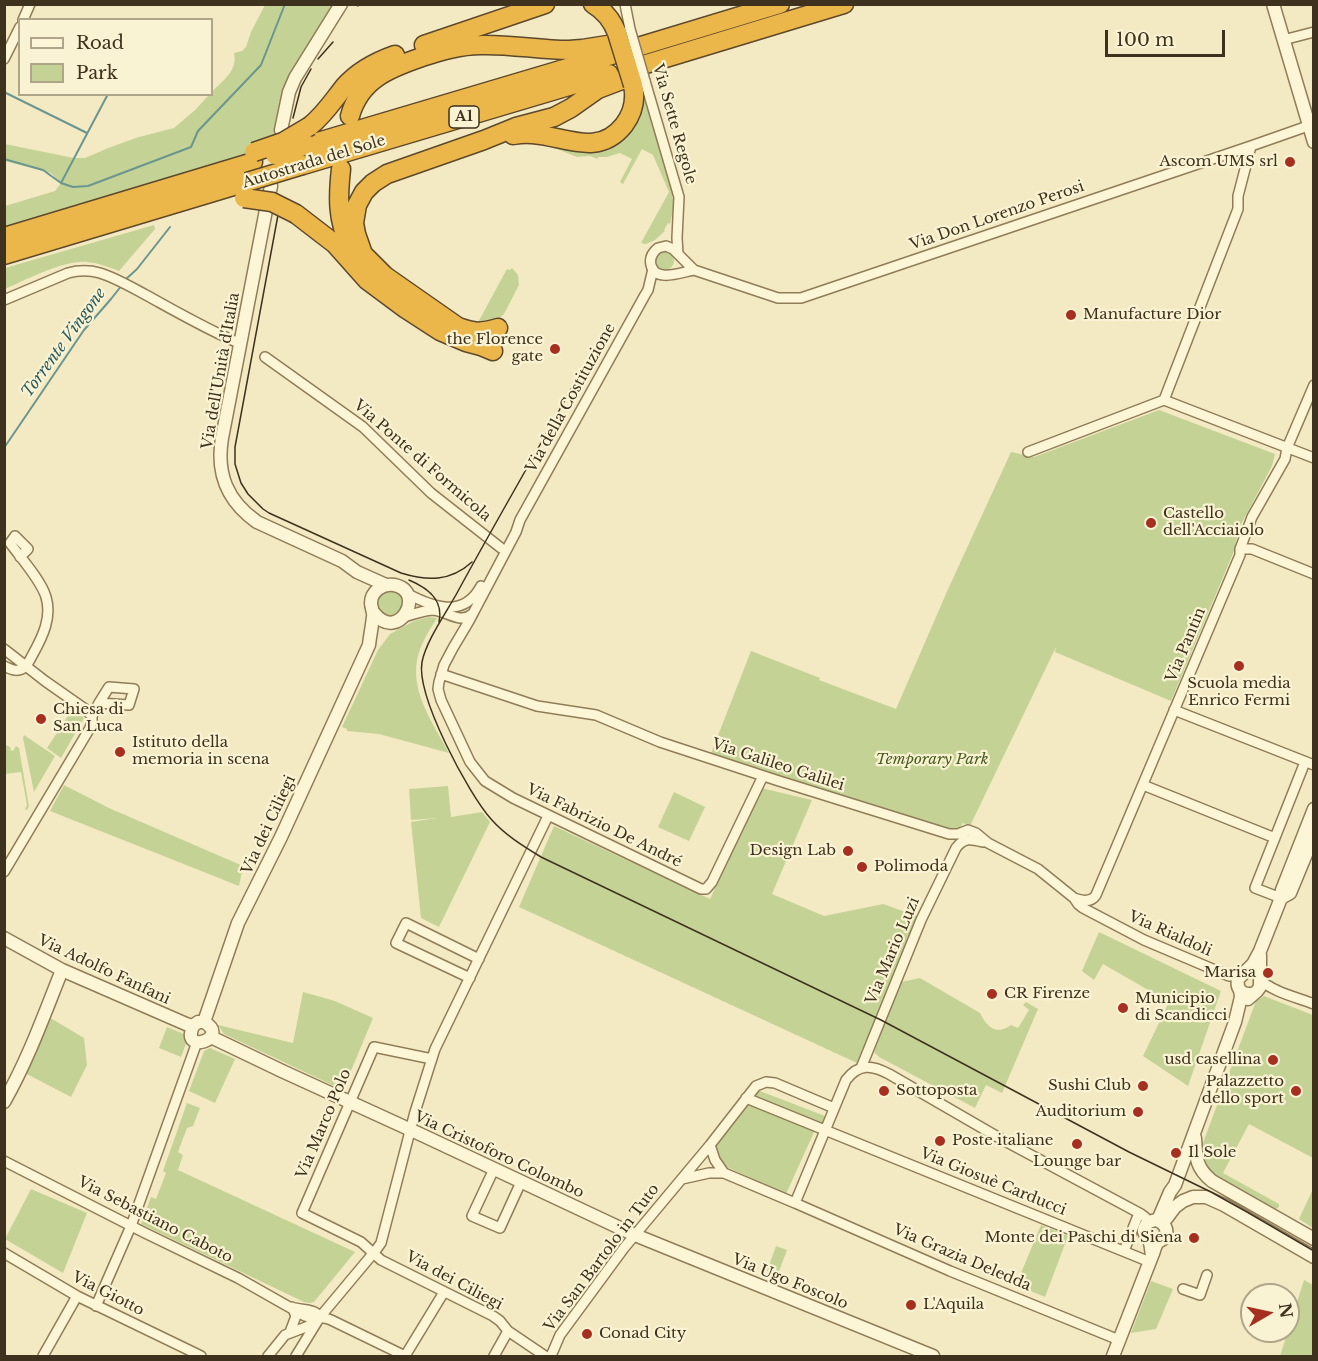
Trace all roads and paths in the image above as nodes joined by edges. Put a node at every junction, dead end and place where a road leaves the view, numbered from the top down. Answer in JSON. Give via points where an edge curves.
{"nodes":[{"id":1,"x":30,"y":4,"type":"edge"},
{"id":2,"x":341,"y":4,"type":"edge"},
{"id":3,"x":544,"y":4,"type":"edge"},
{"id":4,"x":593,"y":4,"type":"edge"},
{"id":5,"x":626,"y":4,"type":"edge"},
{"id":6,"x":780,"y":4,"type":"edge"},
{"id":7,"x":844,"y":4,"type":"edge"},
{"id":8,"x":1273,"y":4,"type":"edge"},
{"id":9,"x":24,"y":18,"type":"edge"},
{"id":10,"x":18,"y":31,"type":"edge"},
{"id":11,"x":1314,"y":32,"type":"edge"},
{"id":12,"x":716,"y":33,"type":"junction"},
{"id":13,"x":1283,"y":40,"type":"junction"},
{"id":14,"x":632,"y":57,"type":"junction"},
{"id":15,"x":4,"y":59,"type":"edge"},
{"id":16,"x":350,"y":116,"type":"dead end"},
{"id":17,"x":1308,"y":126,"type":"junction"},
{"id":18,"x":281,"y":130,"type":"dead end"},
{"id":19,"x":484,"y":140,"type":"junction"},
{"id":20,"x":1314,"y":142,"type":"edge"},
{"id":21,"x":1251,"y":146,"type":"junction"},
{"id":22,"x":253,"y":157,"type":"junction"},
{"id":23,"x":341,"y":169,"type":"dead end"},
{"id":24,"x":246,"y":190,"type":"junction"},
{"id":25,"x":266,"y":210,"type":"dead end"},
{"id":26,"x":4,"y":237,"type":"edge"},
{"id":27,"x":4,"y":255,"type":"edge"},
{"id":28,"x":678,"y":255,"type":"junction"},
{"id":29,"x":653,"y":269,"type":"junction"},
{"id":30,"x":694,"y":270,"type":"junction"},
{"id":31,"x":668,"y":275,"type":"junction"},
{"id":32,"x":648,"y":290,"type":"junction"},
{"id":33,"x":4,"y":300,"type":"edge"},
{"id":34,"x":406,"y":309,"type":"junction"},
{"id":35,"x":498,"y":328,"type":"dead end"},
{"id":36,"x":241,"y":344,"type":"junction"},
{"id":37,"x":493,"y":351,"type":"dead end"},
{"id":38,"x":265,"y":357,"type":"dead end"},
{"id":39,"x":1314,"y":385,"type":"edge"},
{"id":40,"x":1164,"y":400,"type":"junction"},
{"id":41,"x":1287,"y":448,"type":"junction"},
{"id":42,"x":1028,"y":452,"type":"dead end"},
{"id":43,"x":1314,"y":458,"type":"edge"},
{"id":44,"x":520,"y":520,"type":"junction"},
{"id":45,"x":501,"y":548,"type":"junction"},
{"id":46,"x":1240,"y":549,"type":"junction"},
{"id":47,"x":20,"y":557,"type":"dead end"},
{"id":48,"x":357,"y":572,"type":"junction"},
{"id":49,"x":1314,"y":574,"type":"edge"},
{"id":50,"x":386,"y":585,"type":"junction"},
{"id":51,"x":406,"y":593,"type":"junction"},
{"id":52,"x":373,"y":607,"type":"junction"},
{"id":53,"x":474,"y":612,"type":"junction"},
{"id":54,"x":453,"y":616,"type":"junction"},
{"id":55,"x":404,"y":617,"type":"junction"},
{"id":56,"x":390,"y":622,"type":"junction"},
{"id":57,"x":455,"y":643,"type":"junction"},
{"id":58,"x":369,"y":645,"type":"junction"},
{"id":59,"x":4,"y":649,"type":"edge"},
{"id":60,"x":4,"y":666,"type":"edge"},
{"id":61,"x":26,"y":666,"type":"junction"},
{"id":62,"x":441,"y":674,"type":"junction"},
{"id":63,"x":99,"y":703,"type":"dead end"},
{"id":64,"x":1174,"y":710,"type":"junction"},
{"id":65,"x":92,"y":716,"type":"junction"},
{"id":66,"x":1310,"y":764,"type":"edge"},
{"id":67,"x":763,"y":776,"type":"junction"},
{"id":68,"x":1143,"y":785,"type":"junction"},
{"id":69,"x":1314,"y":809,"type":"edge"},
{"id":70,"x":548,"y":816,"type":"junction"},
{"id":71,"x":1314,"y":835,"type":"edge"},
{"id":72,"x":1275,"y":838,"type":"junction"},
{"id":73,"x":988,"y":843,"type":"junction"},
{"id":74,"x":4,"y":872,"type":"edge"},
{"id":75,"x":1074,"y":898,"type":"junction"},
{"id":76,"x":1281,"y":898,"type":"junction"},
{"id":77,"x":1089,"y":911,"type":"joint"},
{"id":78,"x":4,"y":938,"type":"edge"},
{"id":79,"x":1260,"y":951,"type":"junction"},
{"id":80,"x":479,"y":959,"type":"junction"},
{"id":81,"x":62,"y":970,"type":"junction"},
{"id":82,"x":1243,"y":974,"type":"junction"},
{"id":83,"x":470,"y":978,"type":"junction"},
{"id":84,"x":1259,"y":979,"type":"junction"},
{"id":85,"x":1246,"y":992,"type":"junction"},
{"id":86,"x":1314,"y":1004,"type":"edge"},
{"id":87,"x":198,"y":1024,"type":"junction"},
{"id":88,"x":211,"y":1037,"type":"junction"},
{"id":89,"x":197,"y":1042,"type":"junction"},
{"id":90,"x":432,"y":1059,"type":"junction"},
{"id":91,"x":861,"y":1068,"type":"junction"},
{"id":92,"x":746,"y":1098,"type":"junction"},
{"id":93,"x":4,"y":1102,"type":"edge"},
{"id":94,"x":350,"y":1103,"type":"junction"},
{"id":95,"x":834,"y":1108,"type":"junction"},
{"id":96,"x":410,"y":1130,"type":"junction"},
{"id":97,"x":825,"y":1130,"type":"junction"},
{"id":98,"x":1194,"y":1131,"type":"junction"},
{"id":99,"x":710,"y":1144,"type":"junction"},
{"id":100,"x":4,"y":1161,"type":"edge"},
{"id":101,"x":494,"y":1169,"type":"junction"},
{"id":102,"x":724,"y":1173,"type":"junction"},
{"id":103,"x":682,"y":1179,"type":"junction"},
{"id":104,"x":521,"y":1182,"type":"junction"},
{"id":105,"x":795,"y":1203,"type":"junction"},
{"id":106,"x":302,"y":1213,"type":"joint"},
{"id":107,"x":1155,"y":1220,"type":"junction"},
{"id":108,"x":131,"y":1226,"type":"junction"},
{"id":109,"x":635,"y":1235,"type":"junction"},
{"id":110,"x":1314,"y":1239,"type":"edge"},
{"id":111,"x":1154,"y":1241,"type":"junction"},
{"id":112,"x":1124,"y":1251,"type":"junction"},
{"id":113,"x":4,"y":1253,"type":"edge"},
{"id":114,"x":374,"y":1253,"type":"junction"},
{"id":115,"x":1314,"y":1257,"type":"edge"},
{"id":116,"x":1151,"y":1258,"type":"junction"},
{"id":117,"x":1207,"y":1275,"type":"dead end"},
{"id":118,"x":1183,"y":1288,"type":"dead end"},
{"id":119,"x":444,"y":1292,"type":"junction"},
{"id":120,"x":77,"y":1296,"type":"junction"},
{"id":121,"x":96,"y":1306,"type":"junction"},
{"id":122,"x":292,"y":1307,"type":"junction"},
{"id":123,"x":320,"y":1317,"type":"junction"},
{"id":124,"x":293,"y":1331,"type":"junction"},
{"id":125,"x":508,"y":1331,"type":"junction"},
{"id":126,"x":1119,"y":1340,"type":"junction"},
{"id":127,"x":303,"y":1344,"type":"junction"},
{"id":128,"x":912,"y":1352,"type":"edge"},
{"id":129,"x":43,"y":1356,"type":"edge"},
{"id":130,"x":201,"y":1356,"type":"edge"},
{"id":131,"x":268,"y":1356,"type":"edge"},
{"id":132,"x":296,"y":1356,"type":"edge"},
{"id":133,"x":405,"y":1356,"type":"edge"},
{"id":134,"x":494,"y":1356,"type":"edge"},
{"id":135,"x":545,"y":1356,"type":"edge"},
{"id":136,"x":551,"y":1356,"type":"edge"},
{"id":137,"x":933,"y":1356,"type":"edge"},
{"id":138,"x":1113,"y":1356,"type":"edge"}],
"edges":[{"from":1,"to":9,"type":"street"},
{"from":2,"to":18,"type":"street","via":[[295,78]]},
{"from":3,"to":22,"type":"highway","bridge":true,"via":[[372,64],[353,78],[310,126]]},
{"from":4,"to":14,"type":"highway","via":[[608,16]]},
{"from":5,"to":14,"type":"street","name":"Via Sette Regole"},
{"from":6,"to":12,"type":"highway","name":"Autostrada del Sole","number":"A1"},
{"from":7,"to":12,"type":"highway","name":"Autostrada del Sole","number":"A1"},
{"from":8,"to":13,"type":"street"},
{"from":10,"to":15,"type":"street"},
{"from":11,"to":13,"type":"street"},
{"from":12,"to":14,"type":"highway","name":"Autostrada del Sole","number":"A1"},
{"from":12,"to":14,"type":"highway","via":[[681,25]]},
{"from":13,"to":17,"type":"street"},
{"from":14,"to":16,"type":"highway","via":[[582,49],[480,45],[444,50],[380,74],[364,89]]},
{"from":14,"to":19,"type":"highway","via":[[598,89],[561,113]]},
{"from":14,"to":19,"type":"highway","via":[[634,102],[630,116],[607,139],[586,144],[531,134]]},
{"from":14,"to":22,"type":"highway","name":"Autostrada del Sole","number":"A1","bridge":true},
{"from":14,"to":24,"type":"highway","name":"Autostrada del Sole","number":"A1","bridge":true,"via":[[303,165]]},
{"from":14,"to":28,"type":"street","name":"Via Sette Regole","via":[[679,197]]},
{"from":17,"to":20,"type":"street"},
{"from":17,"to":21,"type":"street","name":"Via Don Lorenzo Perosi"},
{"from":19,"to":35,"type":"highway","via":[[380,178],[360,197],[354,223],[363,254],[385,276],[458,327],[482,333]]},
{"from":21,"to":30,"type":"street","name":"Via Don Lorenzo Perosi","via":[[801,298],[778,298]]},
{"from":21,"to":40,"type":"street","via":[[1238,209]]},
{"from":22,"to":26,"type":"highway","via":[[231,160],[205,177]]},
{"from":23,"to":34,"type":"highway","via":[[339,206],[346,238],[370,276]]},
{"from":24,"to":27,"type":"highway","name":"Autostrada del Sole","number":"A1"},
{"from":24,"to":34,"type":"highway","bridge":true,"via":[[296,214],[335,244],[367,280]]},
{"from":25,"to":36,"type":"street","name":"Via dell'Unità d'Italia"},
{"from":28,"to":29,"type":"street","via":[[669,247],[658,248],[651,256]]},
{"from":28,"to":30,"type":"street","name":"Via Don Lorenzo Perosi"},
{"from":28,"to":31,"type":"street","name":"Via Sette Regole","via":[[678,268]]},
{"from":29,"to":31,"type":"street","via":[[657,274]]},
{"from":29,"to":32,"type":"street","name":"Via della Costituzione"},
{"from":30,"to":31,"type":"street","name":"Via Don Lorenzo Perosi"},
{"from":31,"to":32,"type":"street","name":"Via della Costituzione"},
{"from":32,"to":44,"type":"street","name":"Via della Costituzione"},
{"from":33,"to":36,"type":"street","via":[[73,272],[91,271],[115,279]]},
{"from":34,"to":37,"type":"highway","via":[[440,331]]},
{"from":36,"to":48,"type":"street","name":"Via dell'Unità d'Italia","via":[[220,453],[222,475],[230,494],[257,522],[342,561]]},
{"from":38,"to":45,"type":"street","name":"Via Ponte di Formicola","via":[[363,427],[430,493]]},
{"from":39,"to":41,"type":"street","name":"Via Pantin"},
{"from":40,"to":41,"type":"street"},
{"from":40,"to":42,"type":"street"},
{"from":41,"to":43,"type":"street"},
{"from":41,"to":46,"type":"street","name":"Via Pantin"},
{"from":44,"to":45,"type":"street","name":"Via della Costituzione"},
{"from":44,"to":53,"type":"street","name":"Via della Costituzione"},
{"from":45,"to":51,"type":"street","name":"Via della Costituzione","via":[[478,592],[467,603],[450,607]]},
{"from":46,"to":49,"type":"street","via":[[1252,549]]},
{"from":46,"to":64,"type":"street","name":"Via Pantin","via":[[1238,562]]},
{"from":47,"to":61,"type":"street","via":[[44,592],[48,607],[45,630]]},
{"from":48,"to":50,"type":"street","name":"Via dell'Unità d'Italia"},
{"from":48,"to":52,"type":"street"},
{"from":50,"to":51,"type":"street"},
{"from":50,"to":52,"type":"street","via":[[375,592]]},
{"from":51,"to":55,"type":"street","via":[[409,605]]},
{"from":52,"to":56,"type":"street","via":[[382,621]]},
{"from":52,"to":58,"type":"street","name":"Via dei Ciliegi"},
{"from":53,"to":54,"type":"street","name":"Via dei Ciliegi","via":[[467,618]]},
{"from":53,"to":57,"type":"street","name":"Via della Costituzione"},
{"from":54,"to":55,"type":"street","name":"Via dei Ciliegi","via":[[433,610]]},
{"from":54,"to":57,"type":"street","via":[[458,627]]},
{"from":55,"to":56,"type":"street","name":"Via dei Ciliegi"},
{"from":56,"to":58,"type":"street","name":"Via dei Ciliegi"},
{"from":57,"to":62,"type":"street","name":"Via della Costituzione"},
{"from":58,"to":87,"type":"street","name":"Via dei Ciliegi","via":[[238,923]]},
{"from":59,"to":61,"type":"street"},
{"from":60,"to":61,"type":"street","via":[[17,670]]},
{"from":61,"to":65,"type":"street"},
{"from":62,"to":67,"type":"street","name":"Via Galileo Galilei","via":[[537,706],[596,715],[660,742]]},
{"from":62,"to":70,"type":"street","name":"Via Fabrizio De André","via":[[441,700],[476,771],[493,787]]},
{"from":63,"to":65,"type":"street"},
{"from":64,"to":66,"type":"street"},
{"from":64,"to":68,"type":"street","name":"Via Pantin"},
{"from":65,"to":74,"type":"street","via":[[90,728]]},
{"from":66,"to":72,"type":"street"},
{"from":67,"to":70,"type":"street","name":"Via Fabrizio De André","via":[[716,876],[706,889]]},
{"from":67,"to":73,"type":"street","name":"Via Galileo Galilei","via":[[951,834],[972,831]]},
{"from":68,"to":72,"type":"street"},
{"from":68,"to":75,"type":"street","name":"Via Pantin","via":[[1096,895],[1088,901]]},
{"from":69,"to":76,"type":"street"},
{"from":70,"to":80,"type":"street"},
{"from":71,"to":76,"type":"street","via":[[1290,893]]},
{"from":72,"to":76,"type":"street","via":[[1255,888]]},
{"from":73,"to":75,"type":"street","name":"Via Galileo Galilei","via":[[1038,869]]},
{"from":73,"to":91,"type":"street","name":"Via Mario Luzi","via":[[971,839],[956,848],[921,920]]},
{"from":75,"to":77,"type":"street","name":"Via Galileo Galilei"},
{"from":76,"to":79,"type":"street"},
{"from":77,"to":82,"type":"street","name":"Via Rialdoli","via":[[1157,946],[1229,976]]},
{"from":78,"to":81,"type":"street","name":"Via Adolfo Fanfani"},
{"from":79,"to":82,"type":"street"},
{"from":79,"to":84,"type":"street"},
{"from":80,"to":83,"type":"street"},
{"from":80,"to":83,"type":"street","via":[[406,924],[396,943]]},
{"from":81,"to":87,"type":"street","name":"Via Adolfo Fanfani"},
{"from":81,"to":93,"type":"street","via":[[20,1075]]},
{"from":82,"to":84,"type":"street","name":"Via Rialdoli","via":[[1254,973]]},
{"from":82,"to":85,"type":"street","via":[[1238,983]]},
{"from":83,"to":90,"type":"street"},
{"from":84,"to":85,"type":"street","via":[[1259,988]]},
{"from":84,"to":86,"type":"street","name":"Via Rialdoli"},
{"from":85,"to":98,"type":"street"},
{"from":87,"to":88,"type":"street","via":[[210,1027]]},
{"from":87,"to":89,"type":"street","via":[[191,1035]]},
{"from":88,"to":89,"type":"street"},
{"from":88,"to":94,"type":"street"},
{"from":89,"to":108,"type":"street"},
{"from":90,"to":94,"type":"street","name":"Via Marco Polo","via":[[374,1047]]},
{"from":90,"to":96,"type":"street"},
{"from":91,"to":95,"type":"street","name":"Via Mario Luzi","via":[[846,1080]]},
{"from":91,"to":107,"type":"street","via":[[889,1074]]},
{"from":92,"to":95,"type":"street","name":"Via San Bartolo in Tuto","via":[[756,1086],[772,1082]]},
{"from":92,"to":97,"type":"street","name":"Via Giosuè Carducci"},
{"from":92,"to":99,"type":"street","name":"Via San Bartolo in Tuto"},
{"from":94,"to":96,"type":"street","name":"Via Cristoforo Colombo"},
{"from":94,"to":106,"type":"street","name":"Via Marco Polo"},
{"from":95,"to":97,"type":"street","name":"Via Mario Luzi"},
{"from":96,"to":101,"type":"street","name":"Via Cristoforo Colombo"},
{"from":96,"to":114,"type":"street","via":[[382,1239]]},
{"from":97,"to":105,"type":"street","name":"Via Mario Luzi"},
{"from":97,"to":112,"type":"street","name":"Via Giosuè Carducci"},
{"from":98,"to":107,"type":"street","via":[[1174,1185],[1174,1197]]},
{"from":98,"to":110,"type":"street","via":[[1197,1159],[1205,1175]]},
{"from":99,"to":102,"type":"street"},
{"from":99,"to":103,"type":"street","name":"Via San Bartolo in Tuto"},
{"from":100,"to":108,"type":"street","name":"Via Sebastiano Caboto"},
{"from":101,"to":104,"type":"street","name":"Via Cristoforo Colombo"},
{"from":101,"to":104,"type":"street","via":[[472,1216],[500,1228]]},
{"from":102,"to":103,"type":"street"},
{"from":102,"to":105,"type":"street","name":"Via Grazia Deledda"},
{"from":103,"to":109,"type":"street","name":"Via San Bartolo in Tuto"},
{"from":104,"to":109,"type":"street","name":"Via Cristoforo Colombo"},
{"from":105,"to":126,"type":"street","name":"Via Grazia Deledda"},
{"from":106,"to":114,"type":"street","name":"Via dei Ciliegi","via":[[361,1242]]},
{"from":107,"to":111,"type":"street","via":[[1145,1226],[1144,1232]]},
{"from":107,"to":111,"type":"street","via":[[1166,1234]]},
{"from":107,"to":112,"type":"street"},
{"from":107,"to":115,"type":"street","via":[[1183,1201],[1206,1197]]},
{"from":108,"to":121,"type":"street"},
{"from":108,"to":122,"type":"street","name":"Via Sebastiano Caboto"},
{"from":109,"to":128,"type":"street","name":"Via Ugo Foscolo"},
{"from":109,"to":136,"type":"street","name":"Via San Bartolo in Tuto","via":[[560,1335]]},
{"from":111,"to":116,"type":"street"},
{"from":112,"to":116,"type":"street","name":"Via Giosuè Carducci"},
{"from":113,"to":120,"type":"street","name":"Via Giotto"},
{"from":114,"to":119,"type":"street","name":"Via dei Ciliegi"},
{"from":114,"to":123,"type":"street"},
{"from":116,"to":126,"type":"street"},
{"from":117,"to":118,"type":"street","via":[[1200,1294]]},
{"from":119,"to":125,"type":"street","name":"Via dei Ciliegi","via":[[493,1316]]},
{"from":119,"to":133,"type":"street"},
{"from":120,"to":121,"type":"street","name":"Via Giotto"},
{"from":120,"to":129,"type":"street"},
{"from":121,"to":130,"type":"street","name":"Via Giotto"},
{"from":122,"to":123,"type":"street","name":"Via Sebastiano Caboto","via":[[308,1317]]},
{"from":122,"to":124,"type":"street","via":[[296,1316]]},
{"from":123,"to":124,"type":"street"},
{"from":123,"to":127,"type":"street"},
{"from":123,"to":133,"type":"street","name":"Via Sebastiano Caboto"},
{"from":124,"to":127,"type":"street","via":[[302,1336]]},
{"from":124,"to":131,"type":"street","via":[[281,1338]]},
{"from":125,"to":134,"type":"street"},
{"from":125,"to":135,"type":"street","name":"Via dei Ciliegi"},
{"from":126,"to":138,"type":"street"},
{"from":127,"to":132,"type":"street"},
{"from":128,"to":137,"type":"street","name":"Via Ugo Foscolo"}]}
